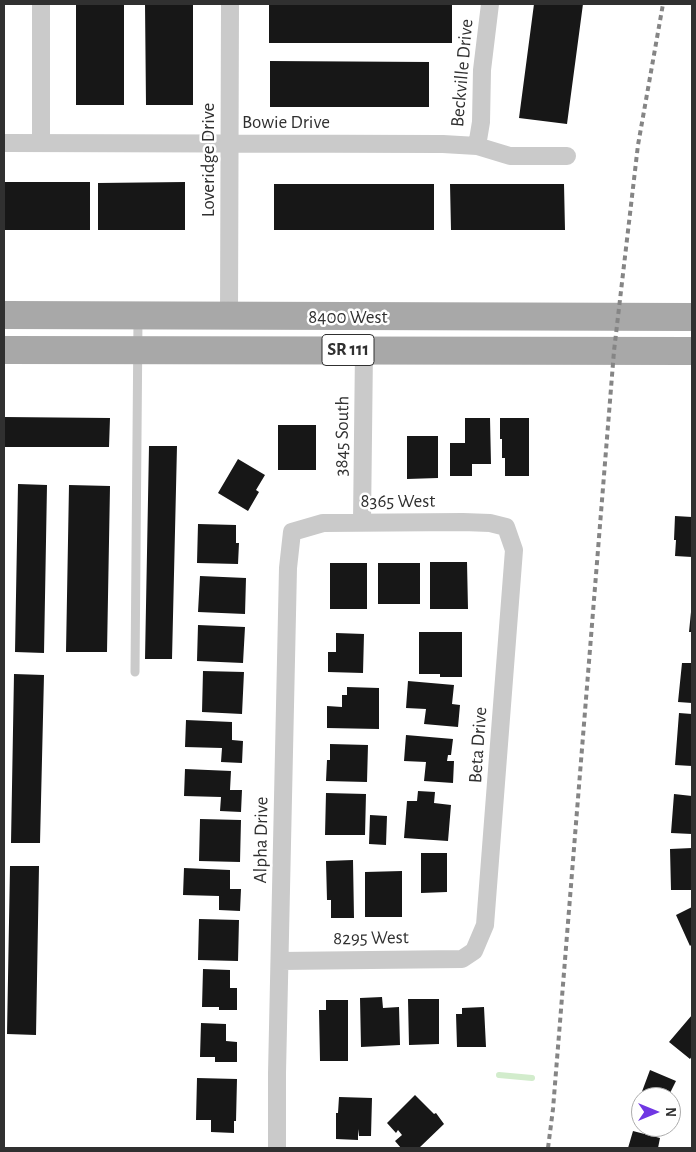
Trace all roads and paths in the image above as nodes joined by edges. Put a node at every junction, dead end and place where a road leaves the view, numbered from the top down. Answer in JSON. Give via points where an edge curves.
{"nodes":[{"id":1,"x":41,"y":4,"type":"edge"},
{"id":2,"x":230,"y":4,"type":"edge"},
{"id":3,"x":490,"y":4,"type":"edge"},
{"id":4,"x":4,"y":143,"type":"edge"},
{"id":5,"x":41,"y":143,"type":"junction"},
{"id":6,"x":230,"y":143,"type":"junction"},
{"id":7,"x":477,"y":146,"type":"junction"},
{"id":8,"x":567,"y":156,"type":"dead end"},
{"id":9,"x":4,"y":316,"type":"edge"},
{"id":10,"x":138,"y":316,"type":"junction"},
{"id":11,"x":229,"y":316,"type":"junction"},
{"id":12,"x":692,"y":317,"type":"edge"},
{"id":13,"x":4,"y":350,"type":"edge"},
{"id":14,"x":138,"y":350,"type":"junction"},
{"id":15,"x":364,"y":350,"type":"junction"},
{"id":16,"x":692,"y":351,"type":"edge"},
{"id":17,"x":362,"y":522,"type":"junction"},
{"id":18,"x":506,"y":526,"type":"joint"},
{"id":19,"x":292,"y":532,"type":"joint"},
{"id":20,"x":135,"y":672,"type":"dead end"},
{"id":21,"x":462,"y":959,"type":"joint"},
{"id":22,"x":280,"y":961,"type":"junction"},
{"id":23,"x":277,"y":1148,"type":"edge"}],
"edges":[{"from":1,"to":5,"type":"street"},
{"from":2,"to":6,"type":"street","name":"Loveridge Drive"},
{"from":3,"to":7,"type":"street","name":"Beckville Drive"},
{"from":4,"to":5,"type":"street","name":"Bowie Drive"},
{"from":5,"to":6,"type":"street","name":"Bowie Drive"},
{"from":6,"to":7,"type":"street","name":"Bowie Drive"},
{"from":6,"to":11,"type":"street","name":"Loveridge Drive"},
{"from":7,"to":8,"type":"street","name":"Bowie Drive","via":[[510,156]]},
{"from":9,"to":10,"type":"main road","name":"8400 West","number":"SR 111"},
{"from":10,"to":11,"type":"main road","name":"8400 West","number":"SR 111"},
{"from":10,"to":14,"type":"lane"},
{"from":11,"to":12,"type":"main road","name":"8400 West","number":"SR 111"},
{"from":13,"to":14,"type":"main road","name":"8400 West","number":"SR 111"},
{"from":14,"to":15,"type":"main road","name":"8400 West","number":"SR 111"},
{"from":14,"to":20,"type":"lane"},
{"from":15,"to":16,"type":"main road","name":"8400 West","number":"SR 111"},
{"from":15,"to":17,"type":"street","name":"3845 South"},
{"from":17,"to":18,"type":"street","name":"8365 West","via":[[490,523]]},
{"from":17,"to":19,"type":"street","name":"8365 West","via":[[323,523]]},
{"from":18,"to":21,"type":"street","name":"Beta Drive","via":[[514,550],[485,925],[474,951]]},
{"from":19,"to":22,"type":"street","name":"Alpha Drive","via":[[288,568]]},
{"from":21,"to":22,"type":"street","name":"8295 West"},
{"from":22,"to":23,"type":"street","name":"Alpha Drive"}]}
